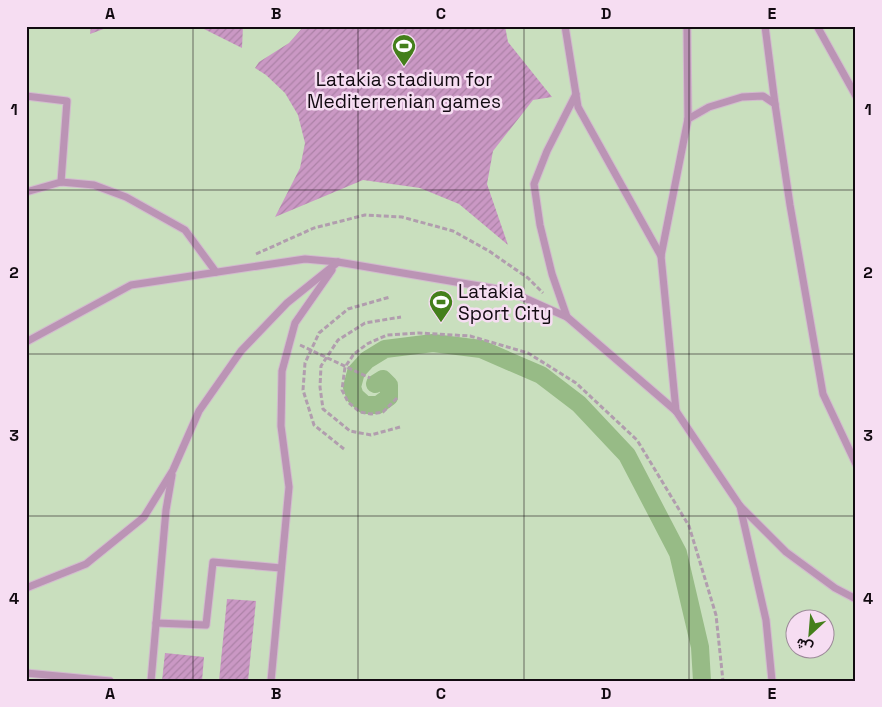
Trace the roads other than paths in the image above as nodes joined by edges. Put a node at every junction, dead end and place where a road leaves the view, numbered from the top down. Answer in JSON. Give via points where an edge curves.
{"nodes":[{"id":1,"x":566,"y":26,"type":"edge"},
{"id":2,"x":687,"y":26,"type":"edge"},
{"id":3,"x":765,"y":26,"type":"edge"},
{"id":4,"x":817,"y":26,"type":"edge"},
{"id":5,"x":576,"y":94,"type":"junction"},
{"id":6,"x":26,"y":96,"type":"edge"},
{"id":7,"x":856,"y":96,"type":"edge"},
{"id":8,"x":774,"y":104,"type":"junction"},
{"id":9,"x":688,"y":119,"type":"junction"},
{"id":10,"x":61,"y":182,"type":"junction"},
{"id":11,"x":26,"y":192,"type":"edge"},
{"id":12,"x":661,"y":256,"type":"junction"},
{"id":13,"x":338,"y":262,"type":"junction"},
{"id":14,"x":216,"y":272,"type":"junction"},
{"id":15,"x":567,"y":317,"type":"junction"},
{"id":16,"x":26,"y":342,"type":"edge"},
{"id":17,"x":676,"y":410,"type":"junction"},
{"id":18,"x":856,"y":464,"type":"edge"},
{"id":19,"x":173,"y":470,"type":"junction"},
{"id":20,"x":740,"y":506,"type":"junction"},
{"id":21,"x":282,"y":568,"type":"junction"},
{"id":22,"x":26,"y":588,"type":"edge"},
{"id":23,"x":856,"y":599,"type":"edge"},
{"id":24,"x":156,"y":624,"type":"junction"},
{"id":25,"x":26,"y":673,"type":"edge"},
{"id":26,"x":110,"y":681,"type":"edge"},
{"id":27,"x":151,"y":681,"type":"edge"},
{"id":28,"x":271,"y":681,"type":"edge"},
{"id":29,"x":772,"y":681,"type":"edge"}],
"edges":[{"from":1,"to":5,"type":"lane"},
{"from":2,"to":9,"type":"lane"},
{"from":3,"to":8,"type":"lane"},
{"from":4,"to":7,"type":"lane"},
{"from":5,"to":12,"type":"lane","via":[[578,107]]},
{"from":5,"to":15,"type":"lane","via":[[534,184],[552,274]]},
{"from":6,"to":10,"type":"lane","via":[[66,100]]},
{"from":8,"to":9,"type":"lane","via":[[763,96],[742,97],[709,107]]},
{"from":8,"to":18,"type":"lane","via":[[823,394]]},
{"from":9,"to":12,"type":"lane"},
{"from":10,"to":11,"type":"lane"},
{"from":10,"to":14,"type":"lane","via":[[94,185],[126,197],[185,230]]},
{"from":12,"to":17,"type":"lane"},
{"from":13,"to":14,"type":"lane","via":[[305,258]]},
{"from":13,"to":15,"type":"lane","via":[[509,291]]},
{"from":13,"to":19,"type":"lane","via":[[288,303],[241,351],[199,411]]},
{"from":13,"to":21,"type":"lane","via":[[295,323],[282,371],[281,426],[289,488]]},
{"from":14,"to":16,"type":"lane","via":[[132,285]]},
{"from":15,"to":17,"type":"lane"},
{"from":17,"to":20,"type":"lane"},
{"from":19,"to":22,"type":"lane","via":[[144,517],[86,564]]},
{"from":19,"to":24,"type":"lane","via":[[166,510]]},
{"from":20,"to":23,"type":"lane","via":[[786,552],[835,588]]},
{"from":20,"to":29,"type":"lane","via":[[766,620]]},
{"from":21,"to":24,"type":"lane","via":[[213,562],[206,625]]},
{"from":21,"to":28,"type":"lane"},
{"from":24,"to":27,"type":"lane"},
{"from":25,"to":26,"type":"lane"}]}
